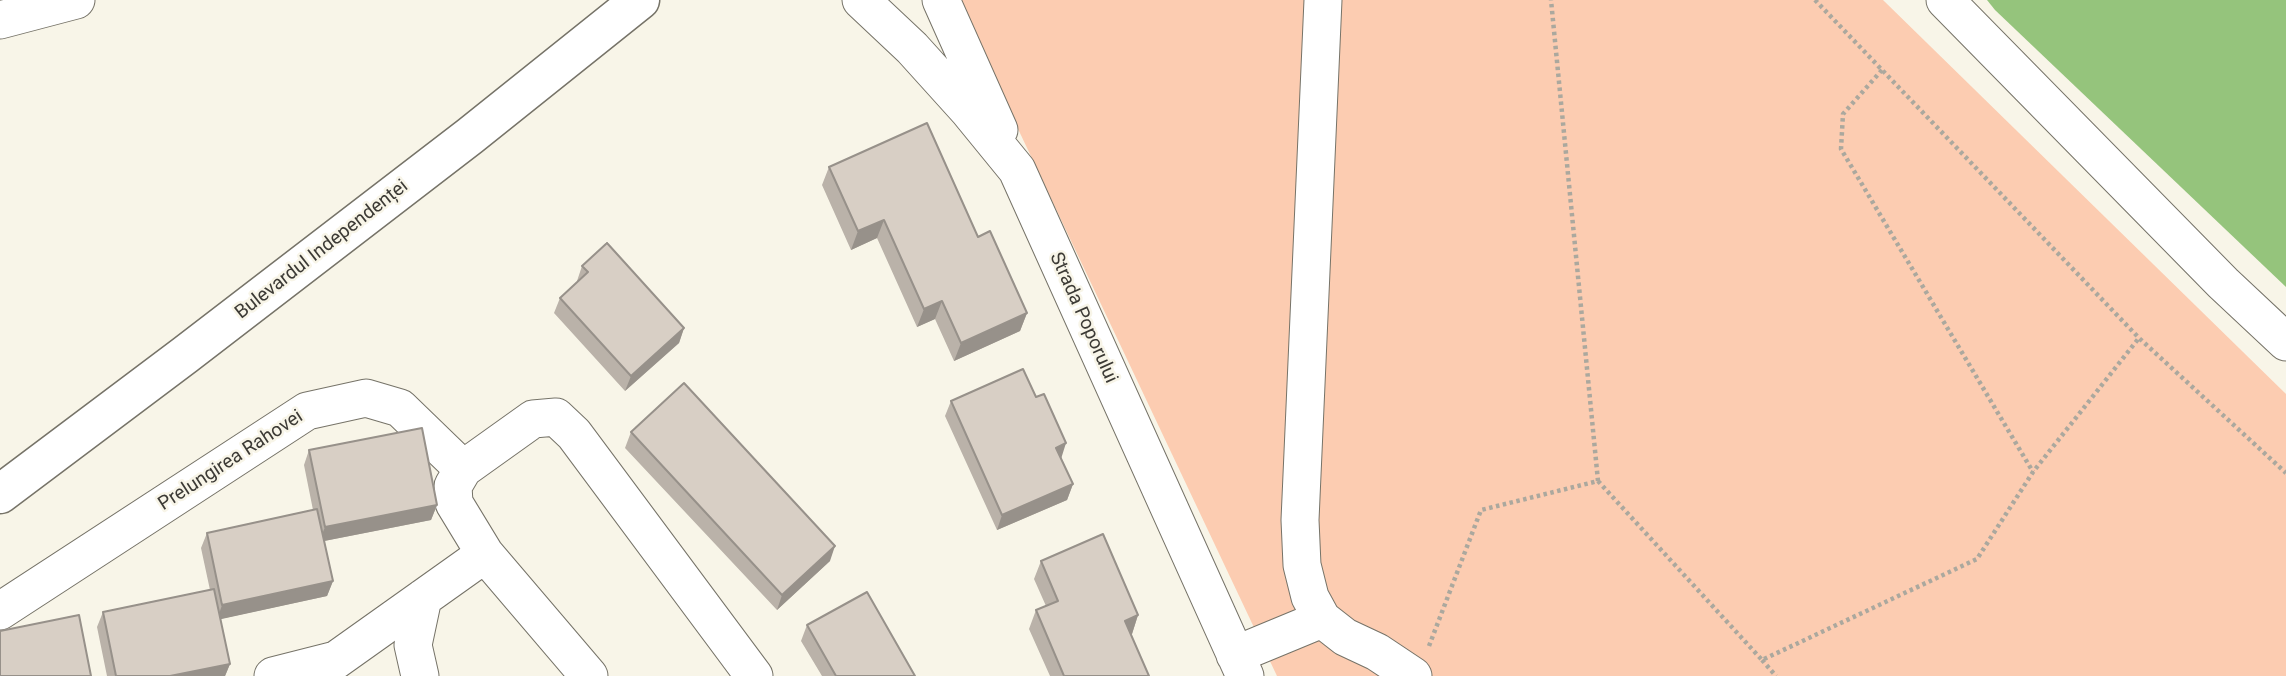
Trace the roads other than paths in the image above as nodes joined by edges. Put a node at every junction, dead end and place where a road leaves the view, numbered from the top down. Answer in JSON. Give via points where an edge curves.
{"nodes":[{"id":1,"x":76,"y":0,"type":"edge"},
{"id":2,"x":640,"y":0,"type":"edge"},
{"id":3,"x":860,"y":0,"type":"edge"},
{"id":4,"x":941,"y":0,"type":"edge"},
{"id":5,"x":1322,"y":0,"type":"edge"},
{"id":6,"x":1945,"y":0,"type":"edge"},
{"id":7,"x":0,"y":20,"type":"edge"},
{"id":8,"x":1017,"y":170,"type":"junction"},
{"id":9,"x":2286,"y":342,"type":"edge"},
{"id":10,"x":463,"y":469,"type":"junction"},
{"id":11,"x":0,"y":494,"type":"edge"},
{"id":12,"x":485,"y":554,"type":"junction"},
{"id":13,"x":423,"y":598,"type":"junction"},
{"id":14,"x":0,"y":611,"type":"edge"},
{"id":15,"x":1322,"y":619,"type":"junction"},
{"id":16,"x":1420,"y":663,"type":"edge"},
{"id":17,"x":1240,"y":665,"type":"edge"},
{"id":18,"x":272,"y":676,"type":"edge"},
{"id":19,"x":420,"y":676,"type":"edge"},
{"id":20,"x":589,"y":676,"type":"edge"},
{"id":21,"x":754,"y":676,"type":"edge"}],
"edges":[{"from":1,"to":7,"type":"street"},
{"from":2,"to":11,"type":"main road","name":"Bulevardul Independenței","via":[[470,136]]},
{"from":3,"to":8,"type":"street","name":"Strada Poporului","via":[[912,48]]},
{"from":4,"to":8,"type":"street"},
{"from":5,"to":15,"type":"street","via":[[1300,520],[1302,565],[1310,597]]},
{"from":6,"to":9,"type":"street","via":[[2222,283]]},
{"from":8,"to":17,"type":"street","name":"Strada Poporului"},
{"from":10,"to":12,"type":"street","via":[[453,486],[454,503]]},
{"from":10,"to":14,"type":"street","name":"Prelungirea Rahovei","via":[[400,408],[366,398],[307,411]]},
{"from":10,"to":21,"type":"street","via":[[533,419],[556,417],[574,434]]},
{"from":12,"to":13,"type":"street"},
{"from":12,"to":20,"type":"street"},
{"from":13,"to":18,"type":"street","via":[[336,660]]},
{"from":13,"to":19,"type":"street","via":[[414,645]]},
{"from":15,"to":16,"type":"street","via":[[1345,637],[1377,652]]},
{"from":15,"to":17,"type":"street"}]}
